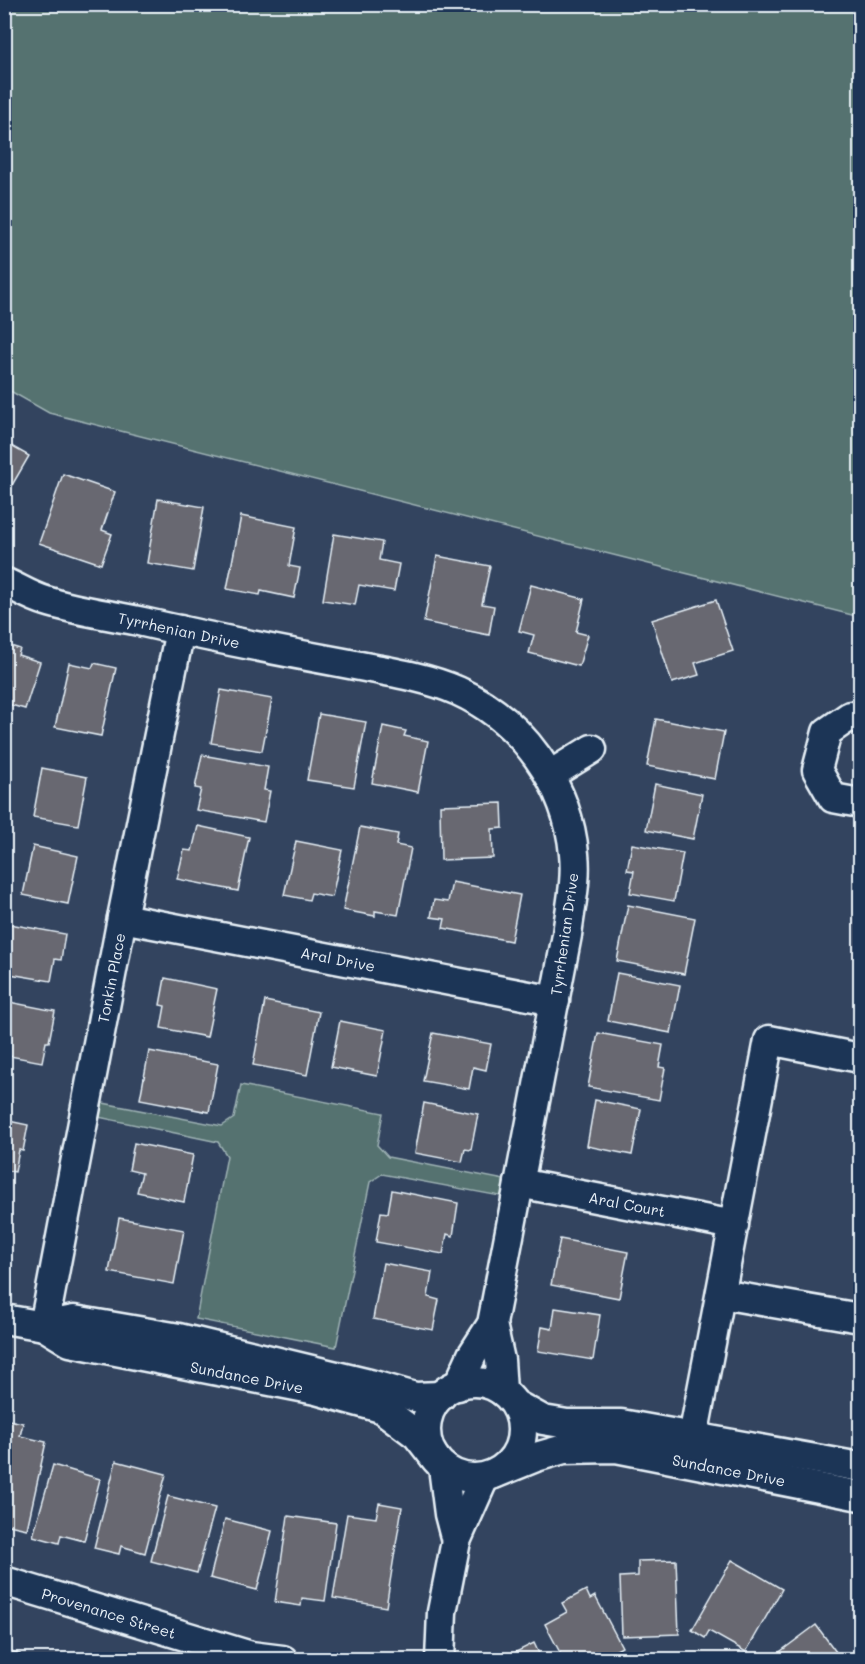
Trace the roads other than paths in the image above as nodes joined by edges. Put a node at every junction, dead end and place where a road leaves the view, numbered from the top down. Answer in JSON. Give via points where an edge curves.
{"nodes":[{"id":1,"x":4,"y":582,"type":"edge"},
{"id":2,"x":180,"y":630,"type":"junction"},
{"id":3,"x":861,"y":719,"type":"edge"},
{"id":4,"x":592,"y":749,"type":"dead end"},
{"id":5,"x":550,"y":775,"type":"junction"},
{"id":6,"x":861,"y":803,"type":"edge"},
{"id":7,"x":122,"y":918,"type":"junction"},
{"id":8,"x":555,"y":1001,"type":"junction"},
{"id":9,"x":861,"y":1058,"type":"edge"},
{"id":10,"x":519,"y":1183,"type":"junction"},
{"id":11,"x":734,"y":1225,"type":"junction"},
{"id":12,"x":721,"y":1294,"type":"junction"},
{"id":13,"x":4,"y":1318,"type":"edge"},
{"id":14,"x":861,"y":1318,"type":"edge"},
{"id":15,"x":492,"y":1324,"type":"junction"},
{"id":16,"x":44,"y":1326,"type":"junction"},
{"id":17,"x":449,"y":1391,"type":"junction"},
{"id":18,"x":509,"y":1398,"type":"junction"},
{"id":19,"x":693,"y":1437,"type":"junction"},
{"id":20,"x":439,"y":1462,"type":"junction"},
{"id":21,"x":861,"y":1467,"type":"edge"},
{"id":22,"x":489,"y":1476,"type":"junction"},
{"id":23,"x":861,"y":1496,"type":"edge"},
{"id":24,"x":456,"y":1541,"type":"junction"},
{"id":25,"x":4,"y":1581,"type":"edge"},
{"id":26,"x":283,"y":1659,"type":"edge"},
{"id":27,"x":440,"y":1659,"type":"edge"}],
"edges":[{"from":1,"to":2,"type":"street","name":"Tyrrhenian Drive","via":[[45,601]]},
{"from":2,"to":5,"type":"street","name":"Tyrrhenian Drive","via":[[444,686],[503,720]]},
{"from":2,"to":7,"type":"street","name":"Tonkin Place"},
{"from":3,"to":6,"type":"street","via":[[850,716],[827,732],[817,770],[833,798]]},
{"from":4,"to":5,"type":"street"},
{"from":5,"to":8,"type":"street","name":"Tyrrhenian Drive","via":[[567,819],[574,862],[567,936]]},
{"from":7,"to":8,"type":"street","name":"Aral Drive"},
{"from":7,"to":16,"type":"street","name":"Tonkin Place"},
{"from":8,"to":10,"type":"street","name":"Tyrrhenian Drive"},
{"from":9,"to":11,"type":"street","via":[[770,1040]]},
{"from":10,"to":11,"type":"street","name":"Aral Court"},
{"from":10,"to":15,"type":"street","name":"Tyrrhenian Drive"},
{"from":11,"to":12,"type":"street"},
{"from":12,"to":14,"type":"street"},
{"from":12,"to":19,"type":"street"},
{"from":13,"to":16,"type":"street","name":"Sundance Drive"},
{"from":15,"to":17,"type":"street","name":"Tyrrhenian Drive"},
{"from":15,"to":18,"type":"street","name":"Tyrrhenian Drive"},
{"from":16,"to":17,"type":"street","name":"Sundance Drive","via":[[74,1320],[179,1338],[415,1397]]},
{"from":16,"to":20,"type":"street","name":"Sundance Drive","via":[[70,1342],[316,1390],[381,1408],[417,1435]]},
{"from":17,"to":18,"type":"street","via":[[471,1382],[487,1384]]},
{"from":17,"to":20,"type":"street","via":[[432,1407],[427,1426],[429,1446]]},
{"from":18,"to":19,"type":"street","name":"Sundance Drive","via":[[543,1420],[621,1424]]},
{"from":18,"to":22,"type":"street","via":[[521,1420],[522,1437],[507,1465]]},
{"from":19,"to":21,"type":"street","name":"Sundance Drive"},
{"from":20,"to":22,"type":"street","via":[[463,1477]]},
{"from":20,"to":24,"type":"street"},
{"from":22,"to":23,"type":"street","name":"Sundance Drive","via":[[564,1449],[616,1448]]},
{"from":22,"to":24,"type":"street"},
{"from":24,"to":27,"type":"street","via":[[442,1612]]},
{"from":25,"to":26,"type":"street","name":"Provenance Street","via":[[250,1656]]}]}
